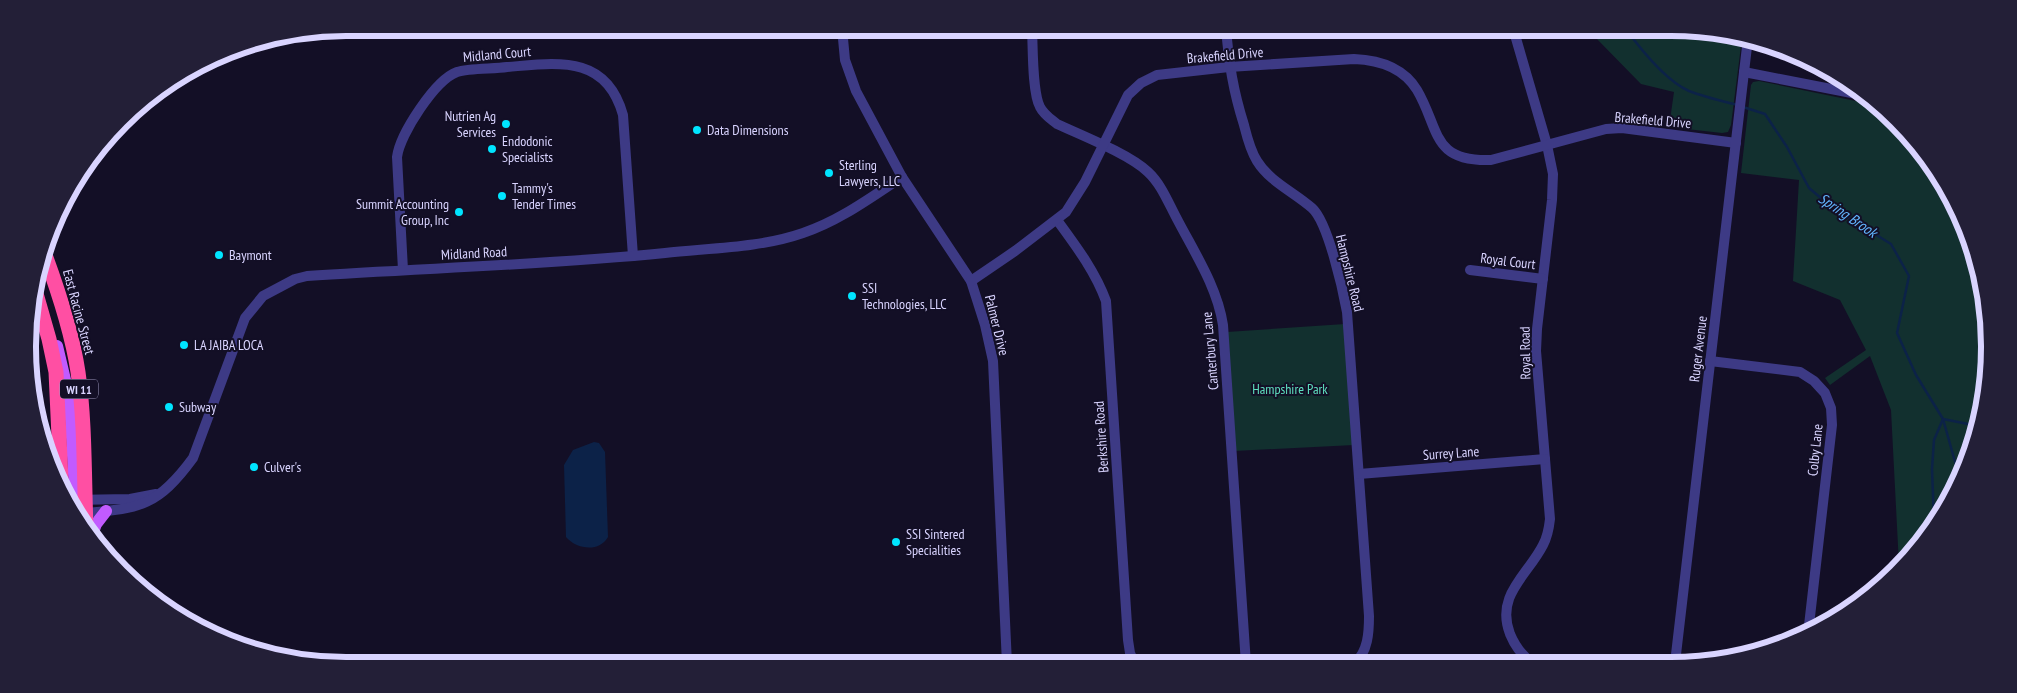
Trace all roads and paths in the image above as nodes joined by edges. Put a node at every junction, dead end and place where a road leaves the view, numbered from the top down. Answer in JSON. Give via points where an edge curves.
{"nodes":[{"id":1,"x":843,"y":36,"type":"edge"},
{"id":2,"x":1032,"y":36,"type":"edge"},
{"id":3,"x":1227,"y":36,"type":"edge"},
{"id":4,"x":1515,"y":36,"type":"edge"},
{"id":5,"x":1747,"y":46,"type":"edge"},
{"id":6,"x":1229,"y":68,"type":"junction"},
{"id":7,"x":1744,"y":72,"type":"junction"},
{"id":8,"x":1848,"y":92,"type":"edge"},
{"id":9,"x":1736,"y":143,"type":"junction"},
{"id":10,"x":1547,"y":145,"type":"junction"},
{"id":11,"x":1103,"y":146,"type":"junction"},
{"id":12,"x":902,"y":177,"type":"junction"},
{"id":13,"x":1057,"y":220,"type":"junction"},
{"id":14,"x":51,"y":254,"type":"edge"},
{"id":15,"x":633,"y":256,"type":"junction"},
{"id":16,"x":48,"y":263,"type":"edge"},
{"id":17,"x":403,"y":270,"type":"junction"},
{"id":18,"x":1470,"y":270,"type":"dead end"},
{"id":19,"x":1543,"y":279,"type":"junction"},
{"id":20,"x":971,"y":281,"type":"junction"},
{"id":21,"x":59,"y":293,"type":"junction"},
{"id":22,"x":39,"y":303,"type":"edge"},
{"id":23,"x":43,"y":314,"type":"junction"},
{"id":24,"x":1710,"y":361,"type":"junction"},
{"id":25,"x":1545,"y":460,"type":"junction"},
{"id":26,"x":60,"y":466,"type":"edge"},
{"id":27,"x":1359,"y":474,"type":"junction"},
{"id":28,"x":160,"y":494,"type":"junction"},
{"id":29,"x":79,"y":503,"type":"edge"},
{"id":30,"x":79,"y":504,"type":"edge"},
{"id":31,"x":79,"y":505,"type":"edge"},
{"id":32,"x":80,"y":505,"type":"edge"},
{"id":33,"x":106,"y":511,"type":"junction"},
{"id":34,"x":95,"y":527,"type":"edge"},
{"id":35,"x":1809,"y":624,"type":"edge"},
{"id":36,"x":1007,"y":657,"type":"edge"},
{"id":37,"x":1132,"y":657,"type":"edge"},
{"id":38,"x":1246,"y":657,"type":"edge"},
{"id":39,"x":1359,"y":657,"type":"edge"},
{"id":40,"x":1524,"y":657,"type":"edge"},
{"id":41,"x":1676,"y":657,"type":"edge"}],
"edges":[{"from":1,"to":12,"type":"street","name":"Palmer Drive","via":[[845,60],[856,90]]},
{"from":2,"to":11,"type":"street","name":"Canterbury Lane","via":[[1036,94],[1040,106],[1057,124]]},
{"from":3,"to":6,"type":"street","name":"Hampshire Road"},
{"from":4,"to":10,"type":"street","name":"Royal Road"},
{"from":5,"to":7,"type":"street","name":"Ruger Avenue"},
{"from":6,"to":10,"type":"street","name":"Brakefield Drive","via":[[1373,60],[1391,66],[1405,76],[1417,90],[1437,138],[1448,150],[1462,157],[1476,161],[1491,160]]},
{"from":6,"to":11,"type":"street","name":"Brakefield Drive","via":[[1157,75],[1141,83],[1128,95]]},
{"from":6,"to":27,"type":"street","name":"Hampshire Road","via":[[1256,160],[1265,172],[1314,209],[1328,239],[1347,312]]},
{"from":7,"to":8,"type":"street"},
{"from":7,"to":9,"type":"street","name":"Ruger Avenue"},
{"from":9,"to":10,"type":"street","name":"Brakefield Drive","via":[[1622,128],[1592,132]]},
{"from":9,"to":24,"type":"street","name":"Ruger Avenue"},
{"from":10,"to":19,"type":"street","name":"Royal Road","via":[[1553,188]]},
{"from":11,"to":13,"type":"street","name":"Brakefield Drive","via":[[1085,182]]},
{"from":11,"to":38,"type":"street","name":"Canterbury Lane","via":[[1136,162],[1159,185],[1220,307]]},
{"from":12,"to":15,"type":"street","name":"Midland Road","via":[[846,214],[804,233],[762,243]]},
{"from":12,"to":20,"type":"street","name":"Palmer Drive"},
{"from":13,"to":20,"type":"street","name":"Brakefield Drive"},
{"from":13,"to":37,"type":"street","name":"Berkshire Road","via":[[1093,273],[1106,301],[1128,640]]},
{"from":14,"to":21,"type":"highway"},
{"from":15,"to":17,"type":"street","name":"Midland Road"},
{"from":15,"to":17,"type":"street","name":"Midland Court","via":[[623,115],[619,103],[604,81],[584,67],[558,63],[457,72],[434,91],[420,109],[400,141],[397,157]]},
{"from":16,"to":21,"type":"highway","name":"East Racine Street","number":"WI 11"},
{"from":17,"to":28,"type":"street","name":"Midland Road","via":[[307,276],[263,296],[245,318],[193,458],[179,477]]},
{"from":18,"to":19,"type":"street","name":"Royal Court"},
{"from":19,"to":25,"type":"street","name":"Royal Road","via":[[1536,351]]},
{"from":20,"to":36,"type":"street","name":"Palmer Drive","via":[[993,361]]},
{"from":21,"to":30,"type":"highway","name":"East Racine Street","number":"WI 11","via":[[78,373]]},
{"from":22,"to":23,"type":"highway","number":"WI 11"},
{"from":23,"to":26,"type":"highway","number":"WI 11","via":[[56,372]]},
{"from":23,"to":29,"type":"main road","via":[[58,349],[67,383]]},
{"from":24,"to":35,"type":"street","name":"Colby Lane","via":[[1800,372],[1825,393],[1831,408],[1832,425]]},
{"from":24,"to":41,"type":"street","name":"Ruger Avenue"},
{"from":25,"to":27,"type":"street","name":"Surrey Lane"},
{"from":25,"to":40,"type":"street","name":"Royal Road","via":[[1550,519],[1548,533],[1543,546],[1511,591],[1506,609],[1514,644]]},
{"from":27,"to":39,"type":"street","name":"Hampshire Road","via":[[1369,616],[1369,633]]},
{"from":28,"to":31,"type":"street"},
{"from":28,"to":33,"type":"street","name":"Midland Road","via":[[139,506]]},
{"from":32,"to":33,"type":"street","name":"Midland Road"},
{"from":33,"to":34,"type":"main road"}]}
